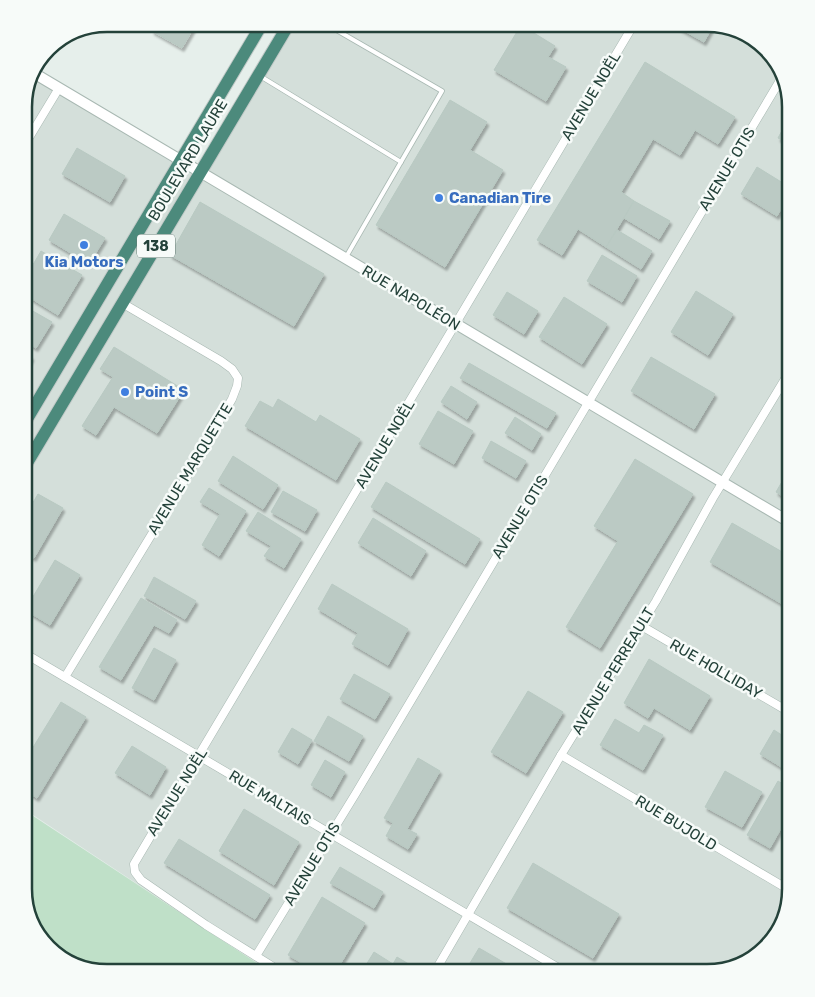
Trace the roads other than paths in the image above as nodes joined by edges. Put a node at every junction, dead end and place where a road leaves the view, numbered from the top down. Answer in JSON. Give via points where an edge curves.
{"nodes":[{"id":1,"x":257,"y":32,"type":"edge"},
{"id":2,"x":284,"y":32,"type":"edge"},
{"id":3,"x":341,"y":32,"type":"edge"},
{"id":4,"x":629,"y":33,"type":"edge"},
{"id":5,"x":258,"y":75,"type":"junction"},
{"id":6,"x":39,"y":76,"type":"edge"},
{"id":7,"x":779,"y":82,"type":"edge"},
{"id":8,"x":59,"y":88,"type":"junction"},
{"id":9,"x":33,"y":131,"type":"edge"},
{"id":10,"x":181,"y":161,"type":"junction"},
{"id":11,"x":401,"y":162,"type":"junction"},
{"id":12,"x":200,"y":172,"type":"junction"},
{"id":13,"x":345,"y":258,"type":"junction"},
{"id":14,"x":122,"y":304,"type":"junction"},
{"id":15,"x":456,"y":324,"type":"junction"},
{"id":16,"x":782,"y":384,"type":"edge"},
{"id":17,"x":587,"y":402,"type":"junction"},
{"id":18,"x":33,"y":410,"type":"edge"},
{"id":19,"x":33,"y":454,"type":"edge"},
{"id":20,"x":723,"y":483,"type":"junction"},
{"id":21,"x":782,"y":518,"type":"edge"},
{"id":22,"x":640,"y":625,"type":"junction"},
{"id":23,"x":32,"y":658,"type":"edge"},
{"id":24,"x":65,"y":677,"type":"junction"},
{"id":25,"x":782,"y":708,"type":"edge"},
{"id":26,"x":561,"y":755,"type":"junction"},
{"id":27,"x":199,"y":756,"type":"junction"},
{"id":28,"x":330,"y":834,"type":"junction"},
{"id":29,"x":782,"y":886,"type":"edge"},
{"id":30,"x":468,"y":915,"type":"junction"},
{"id":31,"x":256,"y":956,"type":"junction"},
{"id":32,"x":269,"y":964,"type":"edge"},
{"id":33,"x":439,"y":964,"type":"edge"},
{"id":34,"x":552,"y":964,"type":"edge"}],
"edges":[{"from":1,"to":10,"type":"highway","name":"BOULEVARD LAURE","number":"138"},
{"from":2,"to":5,"type":"highway","name":"BOULEVARD LAURE","number":"138"},
{"from":3,"to":11,"type":"lane","via":[[442,91]]},
{"from":4,"to":15,"type":"street","name":"AVENUE NOËL"},
{"from":5,"to":11,"type":"lane"},
{"from":5,"to":12,"type":"highway","name":"BOULEVARD LAURE","number":"138"},
{"from":6,"to":8,"type":"street","name":"RUE NAPOLÉON"},
{"from":7,"to":17,"type":"street","name":"AVENUE OTIS"},
{"from":8,"to":9,"type":"street"},
{"from":8,"to":10,"type":"street","name":"RUE NAPOLÉON"},
{"from":10,"to":12,"type":"street","name":"RUE NAPOLÉON"},
{"from":10,"to":18,"type":"highway","name":"BOULEVARD LAURE","number":"138"},
{"from":11,"to":13,"type":"lane"},
{"from":12,"to":13,"type":"street","name":"RUE NAPOLÉON"},
{"from":12,"to":14,"type":"highway","name":"BOULEVARD LAURE","number":"138"},
{"from":13,"to":15,"type":"street","name":"RUE NAPOLÉON"},
{"from":14,"to":19,"type":"highway","name":"BOULEVARD LAURE","number":"138"},
{"from":14,"to":24,"type":"street","name":"AVENUE MARQUETTE","via":[[221,361],[238,378],[237,386],[226,411]]},
{"from":15,"to":17,"type":"street","name":"RUE NAPOLÉON"},
{"from":15,"to":27,"type":"street","name":"AVENUE NOËL"},
{"from":16,"to":20,"type":"street","name":"AVENUE PERREAULT"},
{"from":17,"to":20,"type":"street","name":"RUE NAPOLÉON"},
{"from":17,"to":28,"type":"street","name":"AVENUE OTIS"},
{"from":20,"to":21,"type":"street","name":"RUE NAPOLÉON"},
{"from":20,"to":22,"type":"street","name":"AVENUE PERREAULT"},
{"from":22,"to":25,"type":"street","name":"RUE HOLLIDAY"},
{"from":22,"to":26,"type":"street","name":"AVENUE PERREAULT"},
{"from":23,"to":24,"type":"street","name":"RUE MALTAIS"},
{"from":24,"to":27,"type":"street","name":"RUE MALTAIS"},
{"from":26,"to":29,"type":"street","name":"RUE BUJOLD"},
{"from":26,"to":30,"type":"street","name":"AVENUE PERREAULT"},
{"from":27,"to":28,"type":"street","name":"RUE MALTAIS"},
{"from":27,"to":31,"type":"street","name":"AVENUE NOËL","via":[[134,864],[135,872],[141,880]]},
{"from":28,"to":30,"type":"street","name":"RUE MALTAIS"},
{"from":28,"to":31,"type":"street","name":"AVENUE OTIS"},
{"from":30,"to":33,"type":"street","name":"AVENUE PERREAULT"},
{"from":30,"to":34,"type":"street","name":"RUE MALTAIS"},
{"from":31,"to":32,"type":"street"}]}
